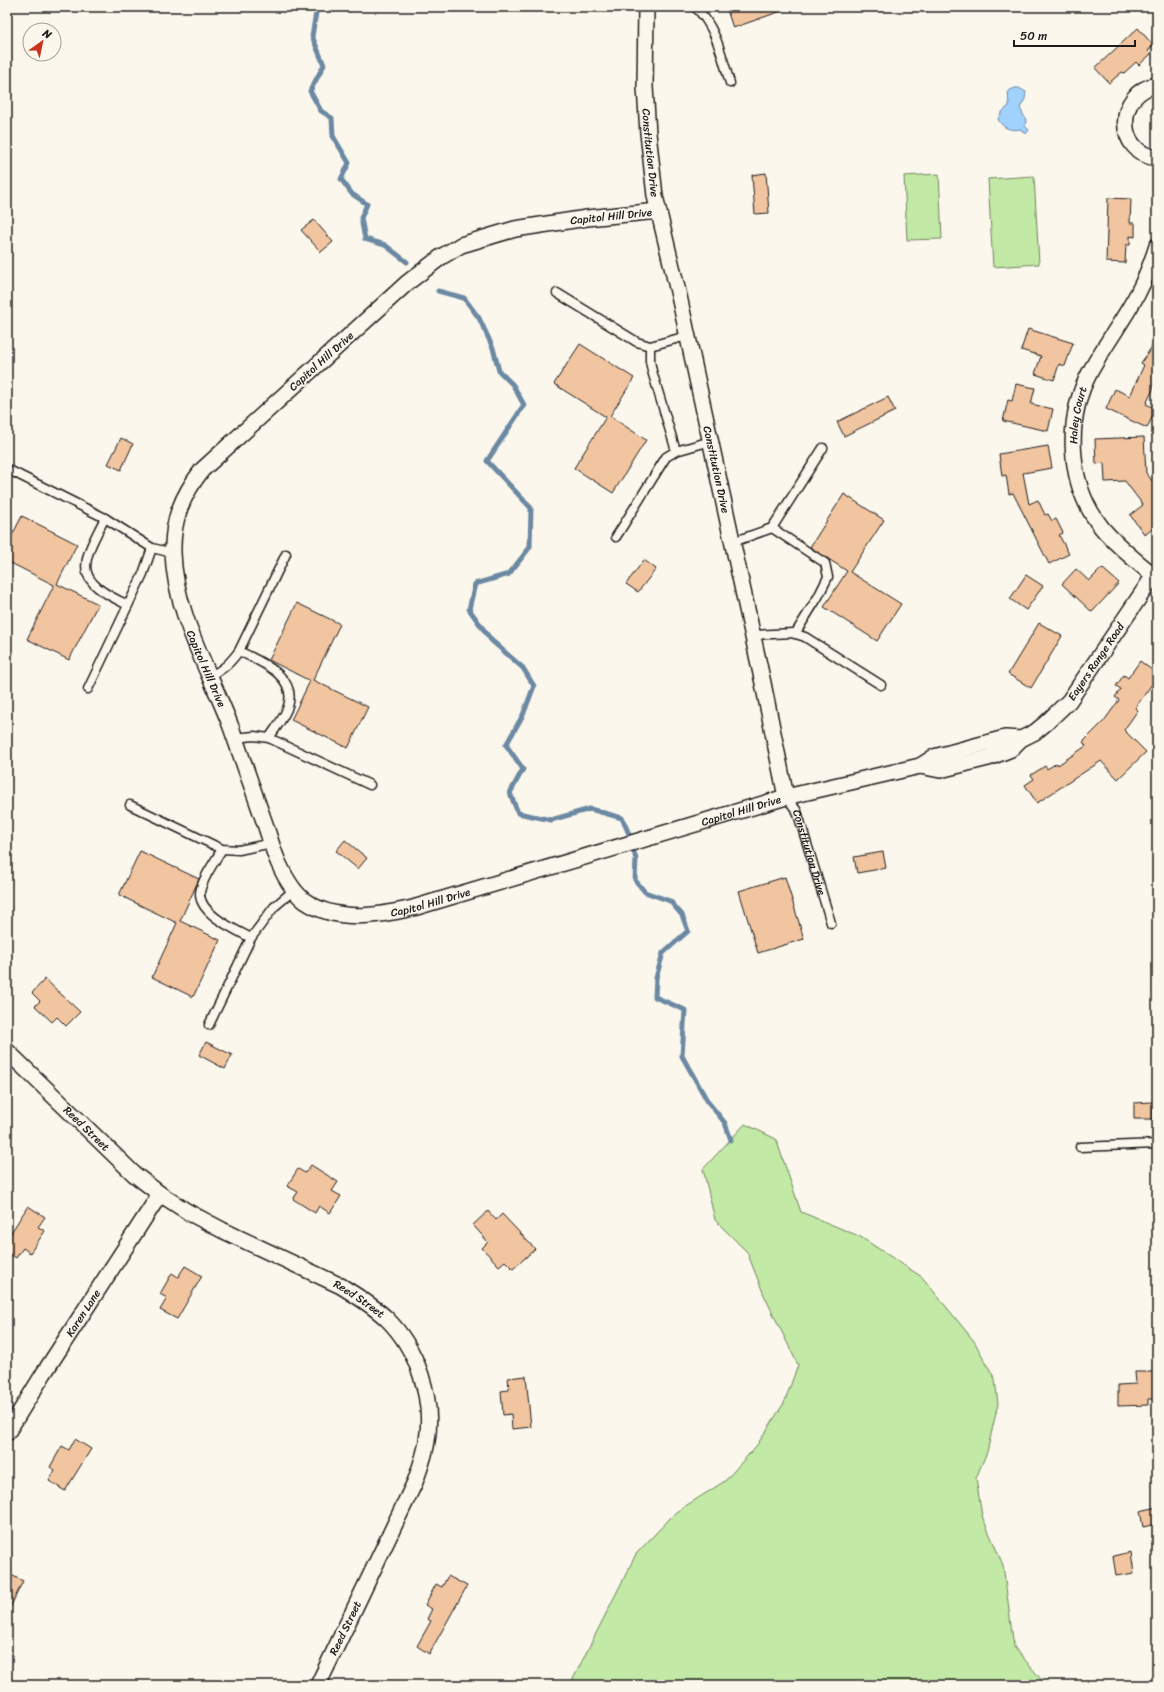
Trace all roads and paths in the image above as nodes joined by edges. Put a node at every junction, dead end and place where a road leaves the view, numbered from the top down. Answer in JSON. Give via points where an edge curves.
{"nodes":[{"id":1,"x":646,"y":7,"type":"edge"},
{"id":2,"x":696,"y":7,"type":"edge"},
{"id":3,"x":730,"y":83,"type":"dead end"},
{"id":4,"x":1157,"y":85,"type":"edge"},
{"id":5,"x":1157,"y":158,"type":"edge"},
{"id":6,"x":658,"y":211,"type":"junction"},
{"id":7,"x":1157,"y":246,"type":"edge"},
{"id":8,"x":557,"y":293,"type":"dead end"},
{"id":9,"x":687,"y":336,"type":"junction"},
{"id":10,"x":650,"y":346,"type":"junction"},
{"id":11,"x":710,"y":441,"type":"junction"},
{"id":12,"x":823,"y":448,"type":"dead end"},
{"id":13,"x":676,"y":451,"type":"junction"},
{"id":14,"x":7,"y":469,"type":"edge"},
{"id":15,"x":105,"y":518,"type":"junction"},
{"id":16,"x":772,"y":528,"type":"junction"},
{"id":17,"x":616,"y":537,"type":"dead end"},
{"id":18,"x":732,"y":542,"type":"junction"},
{"id":19,"x":152,"y":548,"type":"junction"},
{"id":20,"x":173,"y":553,"type":"junction"},
{"id":21,"x":286,"y":554,"type":"dead end"},
{"id":22,"x":1155,"y":573,"type":"edge"},
{"id":23,"x":128,"y":605,"type":"junction"},
{"id":24,"x":795,"y":634,"type":"junction"},
{"id":25,"x":753,"y":635,"type":"junction"},
{"id":26,"x":239,"y":651,"type":"junction"},
{"id":27,"x":210,"y":676,"type":"junction"},
{"id":28,"x":881,"y":685,"type":"dead end"},
{"id":29,"x":88,"y":689,"type":"dead end"},
{"id":30,"x":234,"y":738,"type":"junction"},
{"id":31,"x":269,"y":738,"type":"junction"},
{"id":32,"x":370,"y":786,"type":"dead end"},
{"id":33,"x":786,"y":798,"type":"junction"},
{"id":34,"x":130,"y":805,"type":"dead end"},
{"id":35,"x":272,"y":843,"type":"junction"},
{"id":36,"x":222,"y":849,"type":"junction"},
{"id":37,"x":294,"y":890,"type":"junction"},
{"id":38,"x":831,"y":923,"type":"dead end"},
{"id":39,"x":251,"y":938,"type":"junction"},
{"id":40,"x":209,"y":1025,"type":"dead end"},
{"id":41,"x":7,"y":1051,"type":"edge"},
{"id":42,"x":1157,"y":1144,"type":"edge"},
{"id":43,"x":1080,"y":1147,"type":"dead end"},
{"id":44,"x":160,"y":1194,"type":"junction"},
{"id":45,"x":7,"y":1433,"type":"edge"},
{"id":46,"x":318,"y":1685,"type":"edge"}],
"edges":[{"from":1,"to":6,"type":"street","name":"Constitution Drive","via":[[647,125]]},
{"from":2,"to":3,"type":"lane","via":[[708,22],[717,42]]},
{"from":4,"to":5,"type":"street","via":[[1144,89],[1132,100],[1125,122],[1133,144],[1145,155]]},
{"from":6,"to":9,"type":"street","name":"Constitution Drive"},
{"from":6,"to":20,"type":"street","name":"Capitol Hill Drive","via":[[586,218],[515,229],[462,245],[441,258],[407,283],[202,470],[181,502],[175,522]]},
{"from":7,"to":22,"type":"street","name":"Haley Court","via":[[1141,288],[1082,390],[1073,444],[1080,488],[1088,508],[1121,549]]},
{"from":8,"to":10,"type":"lane","via":[[636,342]]},
{"from":9,"to":10,"type":"lane"},
{"from":9,"to":11,"type":"street","name":"Constitution Drive"},
{"from":10,"to":13,"type":"lane","via":[[652,371]]},
{"from":11,"to":13,"type":"lane"},
{"from":11,"to":18,"type":"street","name":"Constitution Drive"},
{"from":12,"to":16,"type":"lane"},
{"from":13,"to":17,"type":"lane","via":[[666,457]]},
{"from":14,"to":15,"type":"lane"},
{"from":15,"to":19,"type":"lane"},
{"from":15,"to":23,"type":"lane","via":[[93,541],[86,562],[86,572],[98,589]]},
{"from":16,"to":18,"type":"lane"},
{"from":16,"to":24,"type":"lane","via":[[825,563],[828,577]]},
{"from":18,"to":25,"type":"street","name":"Constitution Drive"},
{"from":19,"to":20,"type":"lane"},
{"from":19,"to":23,"type":"lane"},
{"from":20,"to":27,"type":"street","name":"Capitol Hill Drive","via":[[184,611]]},
{"from":21,"to":26,"type":"lane"},
{"from":22,"to":33,"type":"street","name":"Eayers Range Road","via":[[1069,701],[1035,732],[1011,748],[967,764],[940,770],[920,766]]},
{"from":23,"to":29,"type":"lane"},
{"from":24,"to":25,"type":"lane"},
{"from":24,"to":28,"type":"lane","via":[[805,637]]},
{"from":25,"to":33,"type":"street","name":"Constitution Drive"},
{"from":26,"to":27,"type":"lane","via":[[230,663]]},
{"from":26,"to":31,"type":"lane","via":[[274,671],[286,683],[290,695],[287,709]]},
{"from":27,"to":30,"type":"street","name":"Capitol Hill Drive"},
{"from":30,"to":31,"type":"lane"},
{"from":30,"to":35,"type":"street","name":"Capitol Hill Drive"},
{"from":31,"to":32,"type":"lane"},
{"from":33,"to":37,"type":"street","name":"Capitol Hill Drive","via":[[413,908],[370,916],[348,916],[314,906]]},
{"from":33,"to":38,"type":"lane","name":"Constitution Drive","via":[[797,811]]},
{"from":34,"to":36,"type":"lane"},
{"from":35,"to":36,"type":"lane","via":[[239,850]]},
{"from":35,"to":37,"type":"street","name":"Capitol Hill Drive","via":[[279,863]]},
{"from":36,"to":39,"type":"lane","via":[[205,878],[200,893],[204,904],[214,917]]},
{"from":37,"to":39,"type":"lane","via":[[274,907]]},
{"from":39,"to":40,"type":"lane"},
{"from":41,"to":44,"type":"street","name":"Reed Street","via":[[134,1174]]},
{"from":42,"to":43,"type":"lane"},
{"from":44,"to":45,"type":"street","name":"Karen Lane"},
{"from":44,"to":46,"type":"street","name":"Reed Street","via":[[222,1230],[358,1296],[387,1319],[399,1334],[418,1366],[422,1378],[427,1403],[427,1440],[416,1482]]}]}
